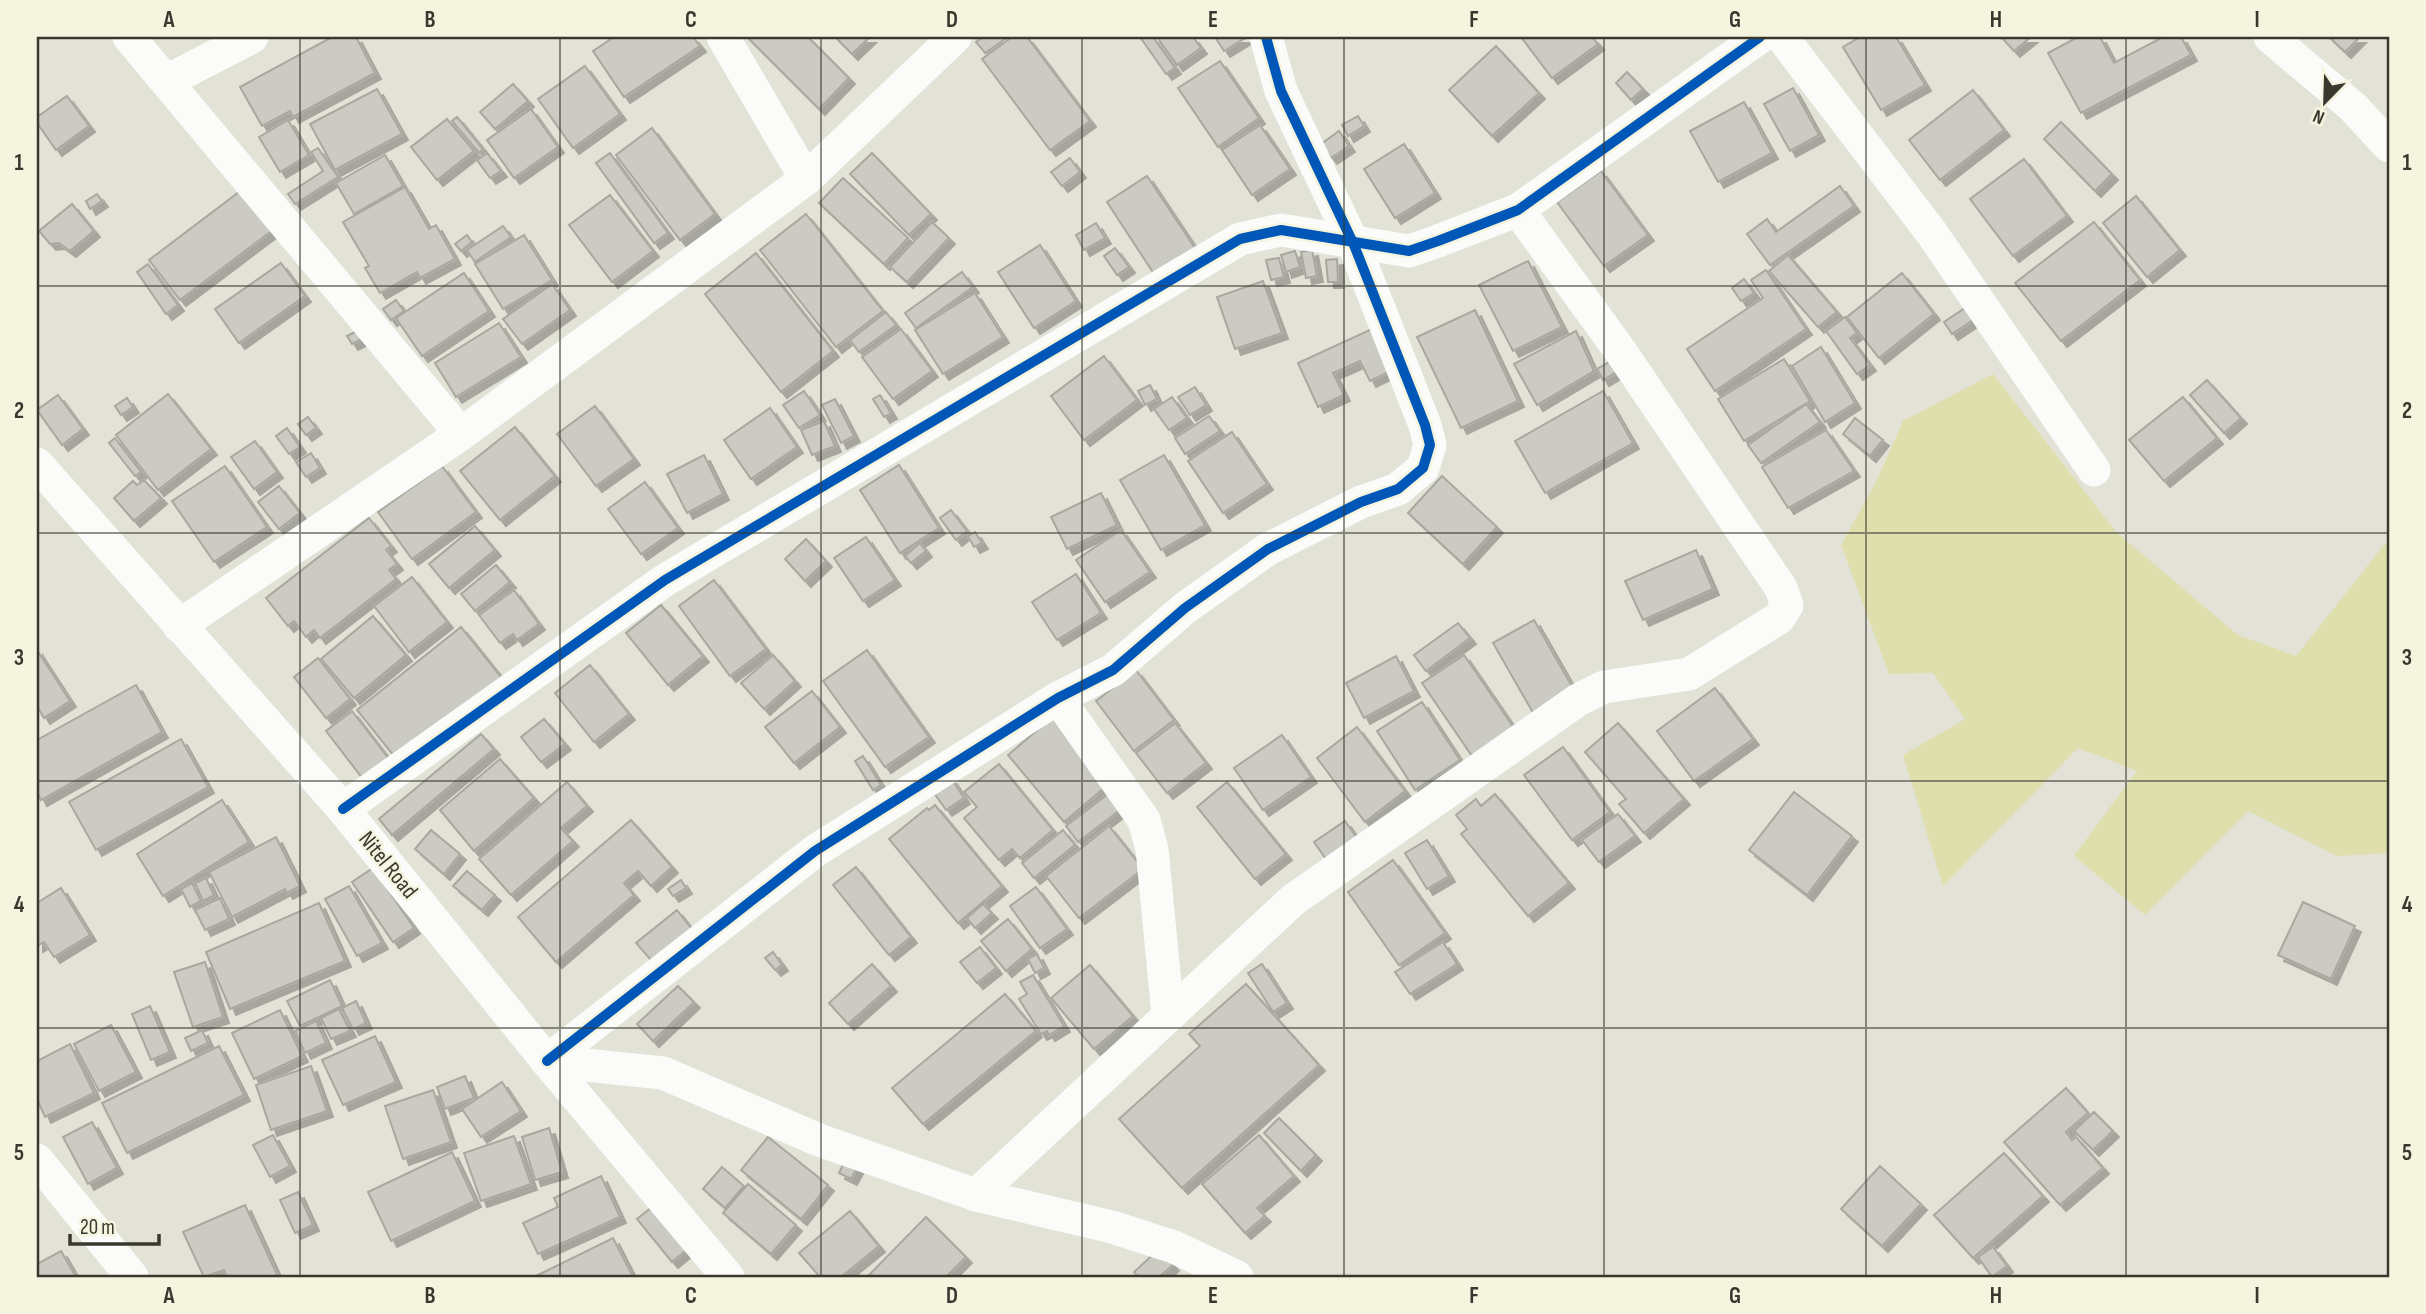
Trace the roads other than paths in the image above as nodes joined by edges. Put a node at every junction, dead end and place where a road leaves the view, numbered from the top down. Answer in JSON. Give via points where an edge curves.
{"nodes":[{"id":1,"x":129,"y":37,"type":"edge"},
{"id":2,"x":252,"y":37,"type":"edge"},
{"id":3,"x":723,"y":37,"type":"edge"},
{"id":4,"x":955,"y":37,"type":"edge"},
{"id":5,"x":1266,"y":37,"type":"edge"},
{"id":6,"x":1760,"y":37,"type":"edge"},
{"id":7,"x":1782,"y":37,"type":"edge"},
{"id":8,"x":2270,"y":37,"type":"edge"},
{"id":9,"x":167,"y":81,"type":"junction"},
{"id":10,"x":2389,"y":146,"type":"edge"},
{"id":11,"x":806,"y":179,"type":"junction"},
{"id":12,"x":1518,"y":209,"type":"junction"},
{"id":13,"x":1354,"y":244,"type":"junction"},
{"id":14,"x":461,"y":434,"type":"junction"},
{"id":15,"x":37,"y":464,"type":"edge"},
{"id":16,"x":2094,"y":470,"type":"dead end"},
{"id":17,"x":179,"y":626,"type":"junction"},
{"id":18,"x":1058,"y":698,"type":"junction"},
{"id":19,"x":343,"y":809,"type":"junction"},
{"id":20,"x":1168,"y":1016,"type":"junction"},
{"id":21,"x":547,"y":1061,"type":"junction"},
{"id":22,"x":37,"y":1160,"type":"edge"},
{"id":23,"x":976,"y":1195,"type":"junction"},
{"id":24,"x":132,"y":1277,"type":"edge"},
{"id":25,"x":728,"y":1277,"type":"edge"},
{"id":26,"x":1237,"y":1277,"type":"edge"}],
"edges":[{"from":1,"to":9,"type":"street"},
{"from":2,"to":9,"type":"street"},
{"from":3,"to":11,"type":"street"},
{"from":4,"to":11,"type":"street"},
{"from":5,"to":13,"type":"street","via":[[1281,92]]},
{"from":6,"to":12,"type":"street"},
{"from":7,"to":16,"type":"street","via":[[1931,232]]},
{"from":8,"to":10,"type":"street","via":[[2353,107]]},
{"from":9,"to":14,"type":"street"},
{"from":11,"to":14,"type":"street"},
{"from":12,"to":13,"type":"street","via":[[1409,251]]},
{"from":12,"to":20,"type":"street","via":[[1621,352],[1781,589],[1787,605],[1779,618],[1689,674],[1604,687],[1578,700],[1293,900]]},
{"from":13,"to":18,"type":"street","via":[[1425,425],[1430,445],[1423,468],[1398,489],[1361,502],[1268,549],[1185,608],[1113,670]]},
{"from":13,"to":19,"type":"street","via":[[1281,230],[1240,239],[665,580]]},
{"from":14,"to":17,"type":"street"},
{"from":15,"to":17,"type":"street","name":"Nitel Road"},
{"from":17,"to":19,"type":"street","name":"Nitel Road"},
{"from":18,"to":20,"type":"street","via":[[1144,820],[1152,849]]},
{"from":18,"to":21,"type":"street","via":[[815,851]]},
{"from":19,"to":21,"type":"street","name":"Nitel Road"},
{"from":20,"to":23,"type":"street"},
{"from":21,"to":23,"type":"street","via":[[663,1073],[818,1140]]},
{"from":21,"to":25,"type":"street","name":"Nitel Road"},
{"from":22,"to":24,"type":"street"},
{"from":23,"to":26,"type":"street","via":[[1112,1227],[1174,1247]]}]}
